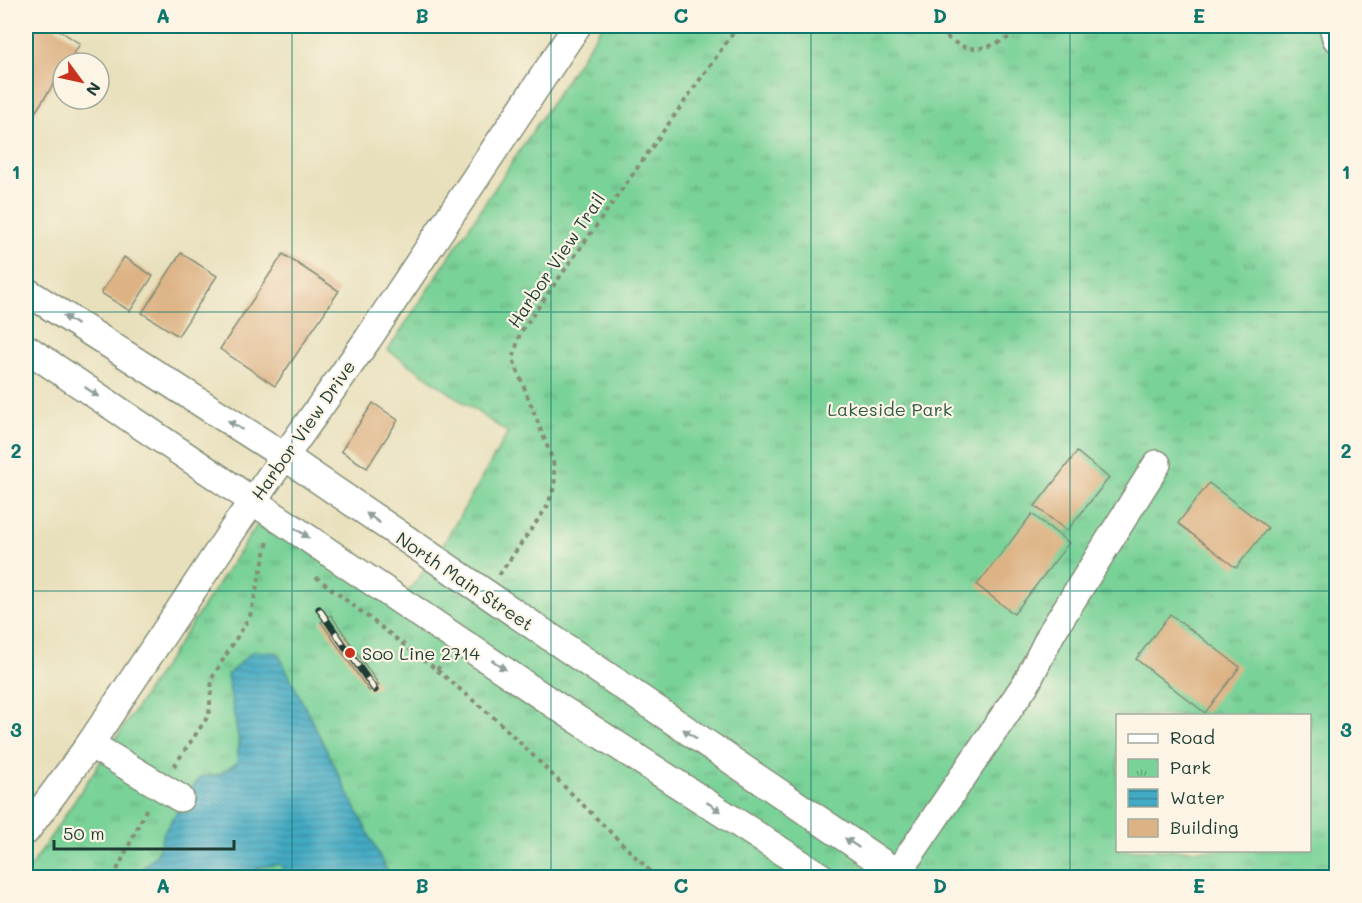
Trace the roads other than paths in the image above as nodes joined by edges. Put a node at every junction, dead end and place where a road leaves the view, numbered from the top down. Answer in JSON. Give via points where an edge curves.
{"nodes":[{"id":1,"x":577,"y":26,"type":"edge"},
{"id":2,"x":1333,"y":26,"type":"edge"},
{"id":3,"x":1336,"y":38,"type":"edge"},
{"id":4,"x":26,"y":291,"type":"edge"},
{"id":5,"x":26,"y":348,"type":"edge"},
{"id":6,"x":284,"y":456,"type":"junction"},
{"id":7,"x":1157,"y":464,"type":"dead end"},
{"id":8,"x":253,"y":500,"type":"junction"},
{"id":9,"x":90,"y":744,"type":"junction"},
{"id":10,"x":169,"y":792,"type":"road end"},
{"id":11,"x":26,"y":831,"type":"edge"},
{"id":12,"x":896,"y":876,"type":"edge"},
{"id":13,"x":823,"y":878,"type":"edge"}],
"edges":[{"from":1,"to":6,"type":"street","name":"Harbor View Drive","via":[[368,339]]},
{"from":2,"to":3,"type":"street"},
{"from":6,"to":4,"type":"street","name":"North Main Street","one_way":true},
{"from":5,"to":8,"type":"street","one_way":true},
{"from":6,"to":8,"type":"street","name":"Harbor View Drive"},
{"from":12,"to":6,"type":"street","name":"North Main Street","one_way":true},
{"from":7,"to":12,"type":"street","via":[[1052,632],[1027,682]]},
{"from":8,"to":9,"type":"street","name":"Harbor View Drive"},
{"from":8,"to":13,"type":"street","one_way":true,"via":[[555,705]]},
{"from":9,"to":10,"type":"street"},
{"from":9,"to":11,"type":"street","name":"Harbor View Drive"}]}
